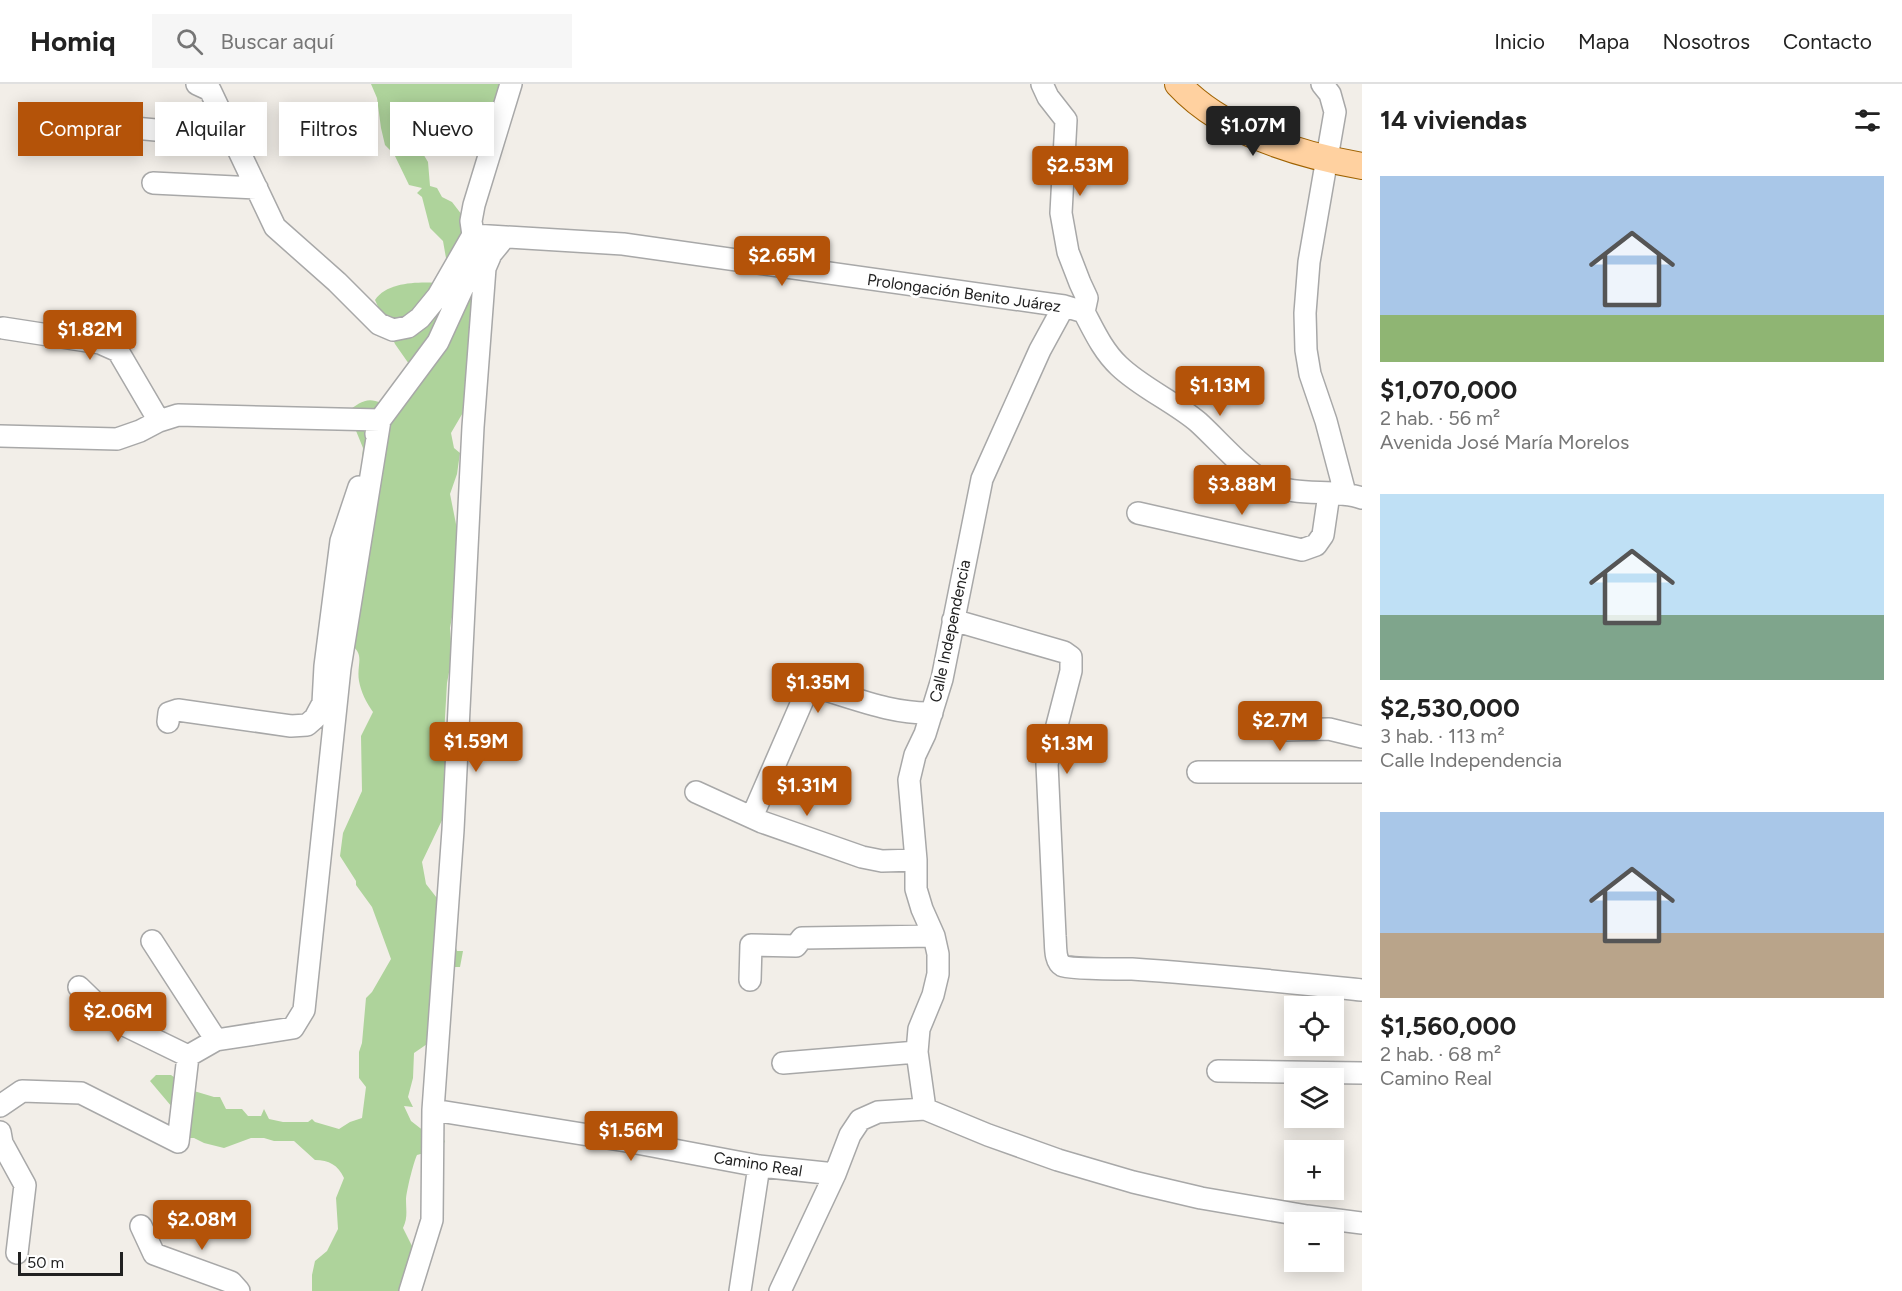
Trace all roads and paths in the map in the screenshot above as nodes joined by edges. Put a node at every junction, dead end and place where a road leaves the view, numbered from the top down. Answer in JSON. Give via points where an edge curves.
{"nodes":[{"id":1,"x":197,"y":84,"type":"edge"},
{"id":2,"x":511,"y":84,"type":"edge"},
{"id":3,"x":1042,"y":84,"type":"edge"},
{"id":4,"x":1178,"y":84,"type":"edge"},
{"id":5,"x":1322,"y":84,"type":"edge"},
{"id":6,"x":216,"y":102,"type":"edge"},
{"id":7,"x":242,"y":156,"type":"edge"},
{"id":8,"x":1327,"y":160,"type":"junction"},
{"id":9,"x":1362,"y":166,"type":"edge"},
{"id":10,"x":153,"y":183,"type":"dead end"},
{"id":11,"x":257,"y":188,"type":"junction"},
{"id":12,"x":488,"y":236,"type":"junction"},
{"id":13,"x":1064,"y":306,"type":"junction"},
{"id":14,"x":1084,"y":312,"type":"junction"},
{"id":15,"x":3,"y":328,"type":"dead end"},
{"id":16,"x":380,"y":420,"type":"junction"},
{"id":17,"x":159,"y":421,"type":"junction"},
{"id":18,"x":0,"y":436,"type":"edge"},
{"id":19,"x":1346,"y":495,"type":"edge"},
{"id":20,"x":1138,"y":513,"type":"dead end"},
{"id":21,"x":953,"y":620,"type":"junction"},
{"id":22,"x":932,"y":713,"type":"junction"},
{"id":23,"x":168,"y":722,"type":"dead end"},
{"id":24,"x":1284,"y":730,"type":"dead end"},
{"id":25,"x":1362,"y":737,"type":"edge"},
{"id":26,"x":1198,"y":772,"type":"dead end"},
{"id":27,"x":1362,"y":772,"type":"edge"},
{"id":28,"x":696,"y":792,"type":"dead end"},
{"id":29,"x":752,"y":818,"type":"junction"},
{"id":30,"x":916,"y":860,"type":"junction"},
{"id":31,"x":934,"y":936,"type":"junction"},
{"id":32,"x":152,"y":940,"type":"dead end"},
{"id":33,"x":750,"y":980,"type":"dead end"},
{"id":34,"x":79,"y":987,"type":"dead end"},
{"id":35,"x":1362,"y":990,"type":"edge"},
{"id":36,"x":216,"y":1040,"type":"junction"},
{"id":37,"x":917,"y":1052,"type":"junction"},
{"id":38,"x":188,"y":1056,"type":"junction"},
{"id":39,"x":783,"y":1063,"type":"dead end"},
{"id":40,"x":1218,"y":1071,"type":"dead end"},
{"id":41,"x":1362,"y":1073,"type":"edge"},
{"id":42,"x":0,"y":1106,"type":"edge"},
{"id":43,"x":925,"y":1108,"type":"junction"},
{"id":44,"x":433,"y":1110,"type":"junction"},
{"id":45,"x":0,"y":1132,"type":"edge"},
{"id":46,"x":759,"y":1166,"type":"junction"},
{"id":47,"x":835,"y":1174,"type":"junction"},
{"id":48,"x":1362,"y":1223,"type":"edge"},
{"id":49,"x":141,"y":1226,"type":"dead end"},
{"id":50,"x":17,"y":1253,"type":"dead end"},
{"id":51,"x":239,"y":1291,"type":"edge"},
{"id":52,"x":410,"y":1291,"type":"edge"},
{"id":53,"x":740,"y":1291,"type":"edge"},
{"id":54,"x":780,"y":1291,"type":"edge"}],
"edges":[{"from":1,"to":6,"type":"street","via":[[210,90]]},
{"from":2,"to":12,"type":"street","via":[[471,221]]},
{"from":3,"to":14,"type":"street","via":[[1066,120],[1062,221],[1074,269],[1087,297]]},
{"from":4,"to":8,"type":"main road","via":[[1221,119]]},
{"from":5,"to":8,"type":"street","via":[[1330,94],[1335,112]]},
{"from":7,"to":11,"type":"street"},
{"from":8,"to":9,"type":"main road"},
{"from":8,"to":19,"type":"street","via":[[1309,262],[1306,350]]},
{"from":10,"to":11,"type":"street"},
{"from":11,"to":12,"type":"street","via":[[275,227],[379,324],[393,330],[408,327],[420,318]]},
{"from":12,"to":13,"type":"street","name":"Prolongación Benito Juárez","via":[[622,244]]},
{"from":12,"to":16,"type":"street","via":[[438,342]]},
{"from":12,"to":44,"type":"street","via":[[491,254],[484,268],[472,427],[453,830]]},
{"from":13,"to":14,"type":"street","name":"Prolongación Benito Juárez"},
{"from":13,"to":21,"type":"street","name":"Calle Independencia","via":[[982,479]]},
{"from":14,"to":19,"type":"street","via":[[1120,367],[1196,421],[1267,483],[1286,490]]},
{"from":15,"to":17,"type":"street","via":[[100,343],[118,351]]},
{"from":16,"to":17,"type":"street","via":[[178,415]]},
{"from":16,"to":23,"type":"street","via":[[341,541],[323,703],[315,718],[307,725],[291,726],[178,710],[169,713]]},
{"from":16,"to":36,"type":"street","via":[[340,668],[304,1010],[293,1028]]},
{"from":17,"to":18,"type":"street","via":[[117,439]]},
{"from":19,"to":20,"type":"street","via":[[1316,545],[1302,550]]},
{"from":21,"to":22,"type":"street","name":"Calle Independencia"},
{"from":21,"to":35,"type":"street","via":[[1071,657],[1071,671],[1047,764],[1055,936],[1058,959],[1065,968],[1171,972]]},
{"from":22,"to":29,"type":"street","via":[[892,710],[822,688],[812,689]]},
{"from":22,"to":30,"type":"street","name":"Calle Independencia","via":[[909,780]]},
{"from":24,"to":25,"type":"street","via":[[1329,729]]},
{"from":26,"to":27,"type":"street"},
{"from":28,"to":29,"type":"street"},
{"from":29,"to":30,"type":"street","via":[[862,857]]},
{"from":30,"to":31,"type":"street","name":"Calle Independencia","via":[[915,889]]},
{"from":31,"to":33,"type":"street","via":[[802,938],[796,946],[751,945]]},
{"from":31,"to":37,"type":"street","name":"Calle Independencia","via":[[938,974],[919,1029]]},
{"from":32,"to":36,"type":"street"},
{"from":34,"to":38,"type":"street","via":[[112,1019]]},
{"from":36,"to":38,"type":"street"},
{"from":37,"to":39,"type":"street"},
{"from":37,"to":43,"type":"street","name":"Calle Independencia"},
{"from":38,"to":42,"type":"street","via":[[178,1142],[81,1093],[22,1090]]},
{"from":40,"to":41,"type":"street"},
{"from":43,"to":47,"type":"street","via":[[878,1112],[860,1120]]},
{"from":43,"to":48,"type":"street","via":[[998,1139],[1133,1182],[1201,1198]]},
{"from":44,"to":46,"type":"street","name":"Camino Real"},
{"from":44,"to":52,"type":"street","via":[[432,1220]]},
{"from":45,"to":50,"type":"street","via":[[25,1185]]},
{"from":46,"to":47,"type":"street","name":"Camino Real"},
{"from":46,"to":53,"type":"street"},
{"from":47,"to":54,"type":"street"},
{"from":49,"to":51,"type":"street","via":[[154,1254],[231,1282]]}]}
